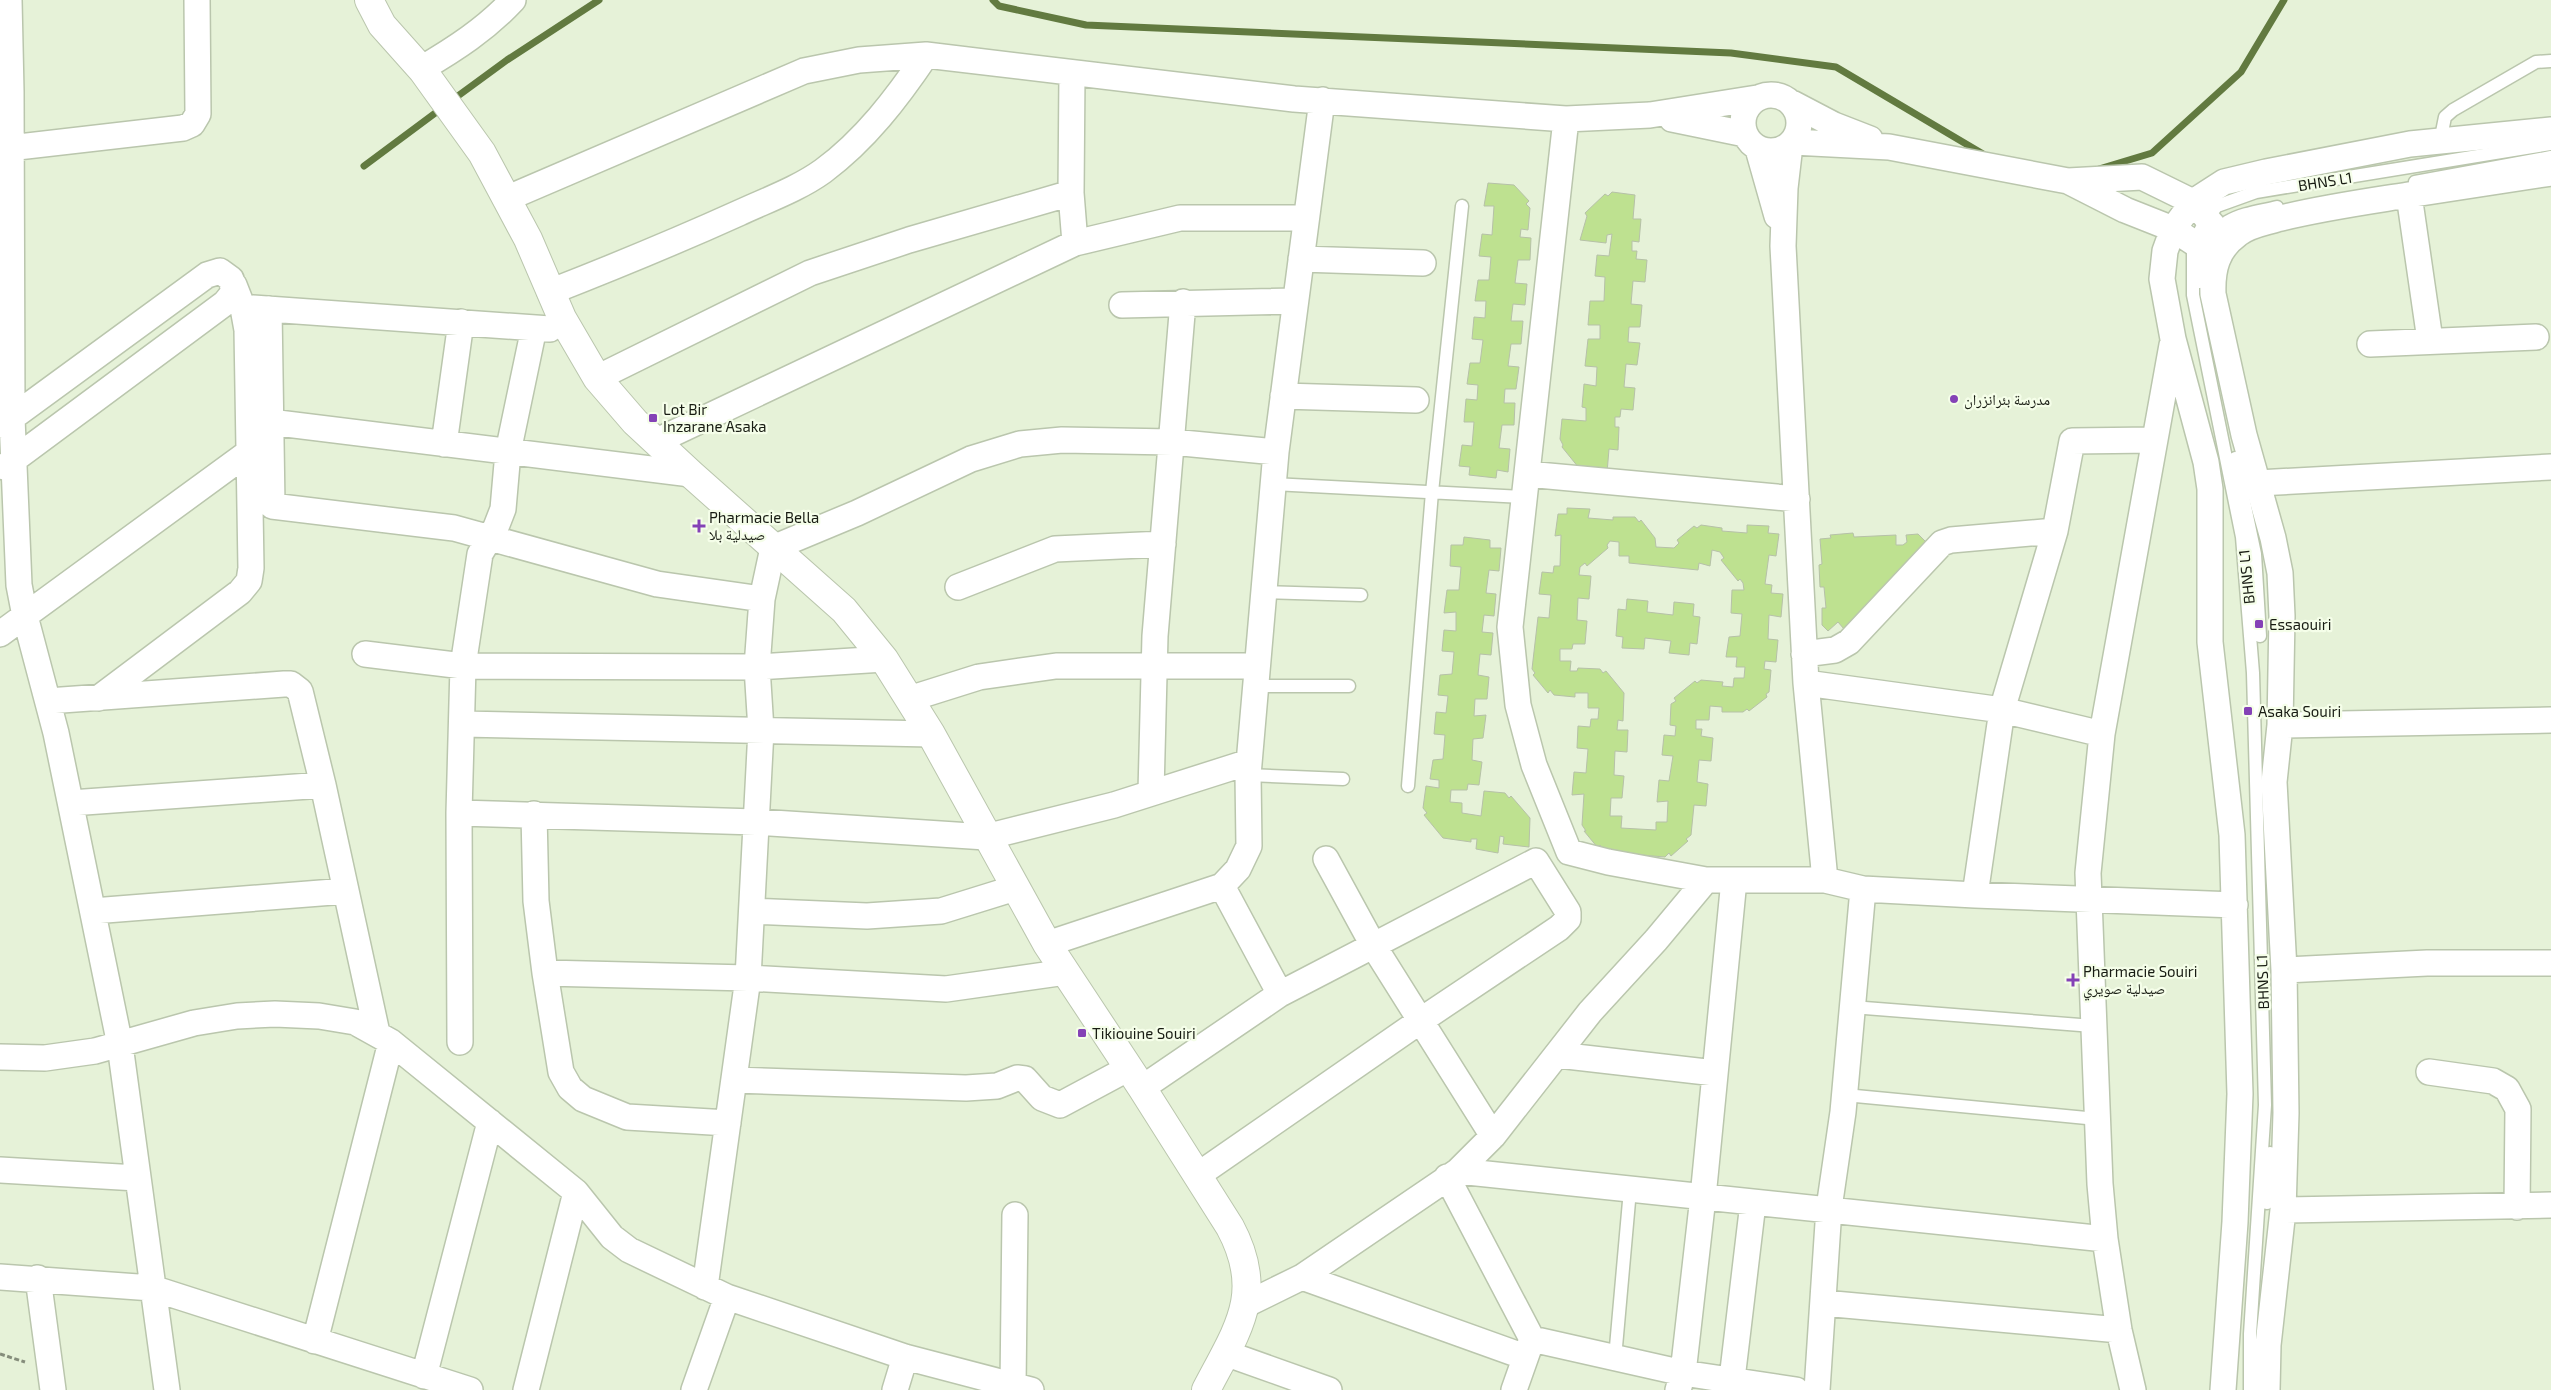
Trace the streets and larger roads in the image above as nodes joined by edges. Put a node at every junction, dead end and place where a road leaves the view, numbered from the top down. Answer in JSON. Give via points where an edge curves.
{"nodes":[{"id":1,"x":9,"y":0,"type":"edge"},
{"id":2,"x":197,"y":0,"type":"edge"},
{"id":3,"x":369,"y":0,"type":"edge"},
{"id":4,"x":513,"y":0,"type":"edge"},
{"id":5,"x":926,"y":55,"type":"junction"},
{"id":6,"x":422,"y":70,"type":"junction"},
{"id":7,"x":1072,"y":74,"type":"junction"},
{"id":8,"x":5,"y":91,"type":"edge"},
{"id":9,"x":1757,"y":98,"type":"junction"},
{"id":10,"x":1322,"y":100,"type":"junction"},
{"id":11,"x":1792,"y":103,"type":"junction"},
{"id":12,"x":1650,"y":115,"type":"junction"},
{"id":13,"x":1566,"y":119,"type":"junction"},
{"id":14,"x":2551,"y":130,"type":"edge"},
{"id":15,"x":1752,"y":141,"type":"junction"},
{"id":16,"x":1791,"y":144,"type":"junction"},
{"id":17,"x":1889,"y":146,"type":"junction"},
{"id":18,"x":6,"y":147,"type":"edge"},
{"id":19,"x":2551,"y":172,"type":"edge"},
{"id":20,"x":2068,"y":181,"type":"junction"},
{"id":21,"x":1071,"y":193,"type":"junction"},
{"id":22,"x":2409,"y":195,"type":"junction"},
{"id":23,"x":508,"y":198,"type":"junction"},
{"id":24,"x":1306,"y":218,"type":"junction"},
{"id":25,"x":2173,"y":229,"type":"junction"},
{"id":26,"x":2209,"y":235,"type":"junction"},
{"id":27,"x":1074,"y":243,"type":"junction"},
{"id":28,"x":1783,"y":246,"type":"junction"},
{"id":29,"x":1300,"y":259,"type":"junction"},
{"id":30,"x":1423,"y":263,"type":"dead end"},
{"id":31,"x":234,"y":285,"type":"junction"},
{"id":32,"x":550,"y":292,"type":"junction"},
{"id":33,"x":1295,"y":301,"type":"junction"},
{"id":34,"x":1183,"y":302,"type":"junction"},
{"id":35,"x":1122,"y":305,"type":"dead end"},
{"id":36,"x":244,"y":308,"type":"junction"},
{"id":37,"x":269,"y":309,"type":"junction"},
{"id":38,"x":460,"y":322,"type":"junction"},
{"id":39,"x":534,"y":328,"type":"junction"},
{"id":40,"x":568,"y":330,"type":"junction"},
{"id":41,"x":2536,"y":336,"type":"dead end"},
{"id":42,"x":2173,"y":339,"type":"junction"},
{"id":43,"x":2430,"y":340,"type":"junction"},
{"id":44,"x":2370,"y":344,"type":"dead end"},
{"id":45,"x":597,"y":378,"type":"junction"},
{"id":46,"x":1283,"y":396,"type":"junction"},
{"id":47,"x":1416,"y":400,"type":"dead end"},
{"id":48,"x":270,"y":422,"type":"junction"},
{"id":49,"x":6,"y":423,"type":"edge"},
{"id":50,"x":2154,"y":440,"type":"junction"},
{"id":51,"x":657,"y":441,"type":"junction"},
{"id":52,"x":1172,"y":442,"type":"junction"},
{"id":53,"x":444,"y":444,"type":"junction"},
{"id":54,"x":249,"y":452,"type":"junction"},
{"id":55,"x":508,"y":452,"type":"junction"},
{"id":56,"x":1276,"y":452,"type":"junction"},
{"id":57,"x":7,"y":466,"type":"edge"},
{"id":58,"x":2551,"y":467,"type":"edge"},
{"id":59,"x":690,"y":474,"type":"junction"},
{"id":60,"x":2258,"y":483,"type":"junction"},
{"id":61,"x":1525,"y":485,"type":"junction"},
{"id":62,"x":1797,"y":499,"type":"junction"},
{"id":63,"x":2055,"y":531,"type":"junction"},
{"id":64,"x":488,"y":537,"type":"junction"},
{"id":65,"x":1163,"y":544,"type":"junction"},
{"id":66,"x":773,"y":548,"type":"junction"},
{"id":67,"x":958,"y":586,"type":"dead end"},
{"id":68,"x":762,"y":598,"type":"junction"},
{"id":69,"x":25,"y":616,"type":"junction"},
{"id":70,"x":0,"y":634,"type":"edge"},
{"id":71,"x":365,"y":654,"type":"dead end"},
{"id":72,"x":1804,"y":654,"type":"junction"},
{"id":73,"x":884,"y":659,"type":"junction"},
{"id":74,"x":1153,"y":665,"type":"junction"},
{"id":75,"x":463,"y":666,"type":"junction"},
{"id":76,"x":757,"y":667,"type":"junction"},
{"id":77,"x":1257,"y":676,"type":"junction"},
{"id":78,"x":1806,"y":683,"type":"junction"},
{"id":79,"x":99,"y":698,"type":"junction"},
{"id":80,"x":909,"y":699,"type":"junction"},
{"id":81,"x":48,"y":701,"type":"junction"},
{"id":82,"x":2002,"y":710,"type":"junction"},
{"id":83,"x":2551,"y":720,"type":"edge"},
{"id":84,"x":463,"y":724,"type":"junction"},
{"id":85,"x":2280,"y":725,"type":"junction"},
{"id":86,"x":761,"y":730,"type":"junction"},
{"id":87,"x":931,"y":734,"type":"junction"},
{"id":88,"x":2102,"y":734,"type":"junction"},
{"id":89,"x":1248,"y":768,"type":"junction"},
{"id":90,"x":323,"y":785,"type":"junction"},
{"id":91,"x":1152,"y":792,"type":"junction"},
{"id":92,"x":71,"y":803,"type":"junction"},
{"id":93,"x":459,"y":813,"type":"junction"},
{"id":94,"x":534,"y":814,"type":"junction"},
{"id":95,"x":756,"y":822,"type":"junction"},
{"id":96,"x":986,"y":837,"type":"junction"},
{"id":97,"x":1569,"y":852,"type":"junction"},
{"id":98,"x":1326,"y":859,"type":"dead end"},
{"id":99,"x":1536,"y":861,"type":"junction"},
{"id":100,"x":1706,"y":880,"type":"junction"},
{"id":101,"x":1734,"y":880,"type":"junction"},
{"id":102,"x":1825,"y":880,"type":"junction"},
{"id":103,"x":1222,"y":886,"type":"junction"},
{"id":104,"x":1015,"y":888,"type":"junction"},
{"id":105,"x":1863,"y":889,"type":"junction"},
{"id":106,"x":346,"y":891,"type":"junction"},
{"id":107,"x":1975,"y":896,"type":"junction"},
{"id":108,"x":2088,"y":901,"type":"junction"},
{"id":109,"x":2235,"y":905,"type":"junction"},
{"id":110,"x":93,"y":911,"type":"junction"},
{"id":111,"x":752,"y":911,"type":"junction"},
{"id":112,"x":1047,"y":944,"type":"junction"},
{"id":113,"x":1373,"y":945,"type":"junction"},
{"id":114,"x":2551,"y":963,"type":"edge"},
{"id":115,"x":2284,"y":970,"type":"junction"},
{"id":116,"x":1066,"y":972,"type":"junction"},
{"id":117,"x":545,"y":973,"type":"junction"},
{"id":118,"x":748,"y":978,"type":"junction"},
{"id":119,"x":1280,"y":994,"type":"junction"},
{"id":120,"x":1420,"y":1020,"type":"junction"},
{"id":121,"x":384,"y":1037,"type":"junction"},
{"id":122,"x":460,"y":1042,"type":"dead end"},
{"id":123,"x":120,"y":1045,"type":"junction"},
{"id":124,"x":1,"y":1051,"type":"edge"},
{"id":125,"x":1558,"y":1056,"type":"junction"},
{"id":126,"x":2430,"y":1072,"type":"dead end"},
{"id":127,"x":1715,"y":1073,"type":"junction"},
{"id":128,"x":1136,"y":1078,"type":"junction"},
{"id":129,"x":734,"y":1080,"type":"junction"},
{"id":130,"x":490,"y":1122,"type":"junction"},
{"id":131,"x":728,"y":1123,"type":"junction"},
{"id":132,"x":1493,"y":1136,"type":"junction"},
{"id":133,"x":0,"y":1170,"type":"edge"},
{"id":134,"x":1453,"y":1174,"type":"junction"},
{"id":135,"x":1198,"y":1175,"type":"junction"},
{"id":136,"x":137,"y":1178,"type":"junction"},
{"id":137,"x":576,"y":1192,"type":"junction"},
{"id":138,"x":1703,"y":1197,"type":"junction"},
{"id":139,"x":1753,"y":1203,"type":"junction"},
{"id":140,"x":2551,"y":1205,"type":"edge"},
{"id":141,"x":2517,"y":1207,"type":"junction"},
{"id":142,"x":1829,"y":1208,"type":"junction"},
{"id":143,"x":2283,"y":1210,"type":"junction"},
{"id":144,"x":1015,"y":1215,"type":"dead end"},
{"id":145,"x":2106,"y":1239,"type":"junction"},
{"id":146,"x":0,"y":1277,"type":"edge"},
{"id":147,"x":1302,"y":1277,"type":"junction"},
{"id":148,"x":38,"y":1278,"type":"junction"},
{"id":149,"x":152,"y":1288,"type":"junction"},
{"id":150,"x":716,"y":1292,"type":"junction"},
{"id":151,"x":1823,"y":1303,"type":"junction"},
{"id":152,"x":1245,"y":1306,"type":"junction"},
{"id":153,"x":2120,"y":1330,"type":"junction"},
{"id":154,"x":315,"y":1341,"type":"junction"},
{"id":155,"x":1529,"y":1348,"type":"junction"},
{"id":156,"x":1226,"y":1353,"type":"junction"},
{"id":157,"x":905,"y":1357,"type":"junction"},
{"id":158,"x":424,"y":1376,"type":"junction"},
{"id":159,"x":1732,"y":1379,"type":"junction"},
{"id":160,"x":1681,"y":1381,"type":"edge"},
{"id":161,"x":1022,"y":1388,"type":"edge"},
{"id":162,"x":53,"y":1390,"type":"edge"},
{"id":163,"x":167,"y":1390,"type":"edge"},
{"id":164,"x":470,"y":1390,"type":"edge"},
{"id":165,"x":526,"y":1390,"type":"edge"},
{"id":166,"x":694,"y":1390,"type":"edge"},
{"id":167,"x":896,"y":1390,"type":"edge"},
{"id":168,"x":1206,"y":1390,"type":"edge"},
{"id":169,"x":1329,"y":1390,"type":"edge"},
{"id":170,"x":1514,"y":1390,"type":"edge"},
{"id":171,"x":1796,"y":1390,"type":"edge"},
{"id":172,"x":1817,"y":1390,"type":"edge"},
{"id":173,"x":2133,"y":1390,"type":"edge"},
{"id":174,"x":2222,"y":1390,"type":"edge"},
{"id":175,"x":2267,"y":1390,"type":"edge"}],
"edges":[{"from":1,"to":8,"type":"street"},
{"from":2,"to":18,"type":"street","via":[[198,114],[192,124],[183,128]]},
{"from":3,"to":6,"type":"street","via":[[382,25]]},
{"from":4,"to":6,"type":"street","via":[[499,16],[463,44]]},
{"from":5,"to":7,"type":"street"},
{"from":5,"to":23,"type":"street","via":[[859,60],[804,71]]},
{"from":5,"to":32,"type":"street","via":[[897,99],[872,126],[851,148],[805,183],[661,248]]},
{"from":6,"to":23,"type":"street","via":[[468,131]]},
{"from":7,"to":10,"type":"street"},
{"from":7,"to":21,"type":"street"},
{"from":8,"to":18,"type":"street"},
{"from":9,"to":11,"type":"street","via":[[1776,94]]},
{"from":9,"to":12,"type":"street"},
{"from":9,"to":15,"type":"street","via":[[1744,114],[1743,124]]},
{"from":10,"to":13,"type":"street"},
{"from":10,"to":24,"type":"street"},
{"from":11,"to":16,"type":"street","via":[[1800,122]]},
{"from":11,"to":17,"type":"street"},
{"from":12,"to":13,"type":"street"},
{"from":12,"to":15,"type":"street"},
{"from":13,"to":61,"type":"street"},
{"from":14,"to":26,"type":"street","via":[[2410,144],[2242,176],[2224,182]]},
{"from":15,"to":16,"type":"street","via":[[1769,152]]},
{"from":15,"to":28,"type":"street","via":[[1777,213]]},
{"from":16,"to":17,"type":"street"},
{"from":16,"to":28,"type":"street","via":[[1785,188]]},
{"from":17,"to":20,"type":"street"},
{"from":18,"to":49,"type":"street"},
{"from":19,"to":22,"type":"street"},
{"from":20,"to":25,"type":"street"},
{"from":20,"to":26,"type":"street","via":[[2142,178]]},
{"from":21,"to":27,"type":"street"},
{"from":21,"to":45,"type":"street","via":[[909,240],[810,273]]},
{"from":22,"to":26,"type":"street","via":[[2344,204],[2239,232]]},
{"from":22,"to":43,"type":"street"},
{"from":23,"to":32,"type":"street"},
{"from":24,"to":27,"type":"street","via":[[1180,218]]},
{"from":24,"to":29,"type":"street"},
{"from":25,"to":26,"type":"street"},
{"from":25,"to":26,"type":"street"},
{"from":25,"to":42,"type":"street","via":[[2165,251],[2162,280]]},
{"from":26,"to":60,"type":"street","via":[[2213,294],[2244,435]]},
{"from":27,"to":51,"type":"street"},
{"from":28,"to":62,"type":"street"},
{"from":29,"to":30,"type":"street"},
{"from":29,"to":33,"type":"street"},
{"from":31,"to":36,"type":"street"},
{"from":31,"to":49,"type":"street","via":[[226,274],[213,272],[206,275]]},
{"from":31,"to":57,"type":"street","via":[[225,303]]},
{"from":32,"to":40,"type":"street"},
{"from":33,"to":34,"type":"street"},
{"from":33,"to":46,"type":"street"},
{"from":34,"to":35,"type":"street"},
{"from":34,"to":52,"type":"street"},
{"from":36,"to":37,"type":"street"},
{"from":36,"to":54,"type":"street"},
{"from":37,"to":38,"type":"street"},
{"from":37,"to":48,"type":"street"},
{"from":38,"to":39,"type":"street"},
{"from":38,"to":53,"type":"street"},
{"from":39,"to":40,"type":"street"},
{"from":39,"to":55,"type":"street"},
{"from":40,"to":45,"type":"street"},
{"from":41,"to":43,"type":"street"},
{"from":42,"to":50,"type":"street"},
{"from":42,"to":109,"type":"street","via":[[2206,462],[2210,490],[2210,650],[2231,826]]},
{"from":43,"to":44,"type":"street"},
{"from":45,"to":51,"type":"street","via":[[635,422]]},
{"from":46,"to":47,"type":"street"},
{"from":46,"to":56,"type":"street"},
{"from":48,"to":53,"type":"street"},
{"from":48,"to":64,"type":"street","via":[[272,506],[454,528]]},
{"from":49,"to":57,"type":"street"},
{"from":50,"to":63,"type":"street","via":[[2072,441]]},
{"from":50,"to":88,"type":"street"},
{"from":51,"to":59,"type":"street"},
{"from":52,"to":56,"type":"street"},
{"from":52,"to":65,"type":"street"},
{"from":52,"to":66,"type":"street","via":[[1062,440],[1020,444],[971,459],[857,513]]},
{"from":53,"to":55,"type":"street"},
{"from":54,"to":69,"type":"street"},
{"from":54,"to":79,"type":"street","via":[[251,575],[245,587]]},
{"from":55,"to":59,"type":"street"},
{"from":55,"to":64,"type":"street","via":[[503,509]]},
{"from":56,"to":77,"type":"street"},
{"from":57,"to":69,"type":"street"},
{"from":58,"to":60,"type":"street"},
{"from":59,"to":66,"type":"street"},
{"from":60,"to":85,"type":"street","via":[[2280,573]]},
{"from":61,"to":62,"type":"street"},
{"from":61,"to":97,"type":"street","via":[[1510,627],[1518,705],[1534,765]]},
{"from":62,"to":72,"type":"street"},
{"from":63,"to":72,"type":"street","via":[[1942,543],[1849,642],[1835,650]]},
{"from":63,"to":82,"type":"street"},
{"from":64,"to":68,"type":"street","via":[[658,584]]},
{"from":64,"to":75,"type":"street","via":[[480,554]]},
{"from":65,"to":67,"type":"street","via":[[1055,549]]},
{"from":65,"to":74,"type":"street"},
{"from":66,"to":68,"type":"street"},
{"from":66,"to":73,"type":"street","via":[[844,610]]},
{"from":68,"to":76,"type":"street"},
{"from":69,"to":70,"type":"street"},
{"from":69,"to":81,"type":"street"},
{"from":71,"to":75,"type":"street"},
{"from":72,"to":78,"type":"street"},
{"from":73,"to":76,"type":"street"},
{"from":73,"to":80,"type":"street"},
{"from":74,"to":77,"type":"street"},
{"from":74,"to":80,"type":"street","via":[[1056,666],[1017,670],[979,677]]},
{"from":74,"to":91,"type":"street"},
{"from":75,"to":76,"type":"street"},
{"from":75,"to":84,"type":"street"},
{"from":76,"to":86,"type":"street"},
{"from":77,"to":89,"type":"street"},
{"from":78,"to":82,"type":"street"},
{"from":78,"to":102,"type":"street"},
{"from":79,"to":81,"type":"street"},
{"from":79,"to":90,"type":"street","via":[[290,684],[302,696]]},
{"from":80,"to":87,"type":"street"},
{"from":81,"to":92,"type":"street"},
{"from":82,"to":88,"type":"street"},
{"from":82,"to":107,"type":"street"},
{"from":83,"to":85,"type":"street"},
{"from":84,"to":86,"type":"street"},
{"from":84,"to":93,"type":"street"},
{"from":85,"to":115,"type":"street","via":[[2274,782]]},
{"from":86,"to":87,"type":"street"},
{"from":86,"to":95,"type":"street"},
{"from":87,"to":96,"type":"street"},
{"from":88,"to":108,"type":"street"},
{"from":89,"to":91,"type":"street"},
{"from":89,"to":103,"type":"street","via":[[1249,846],[1238,869]]},
{"from":90,"to":92,"type":"street"},
{"from":90,"to":106,"type":"street"},
{"from":91,"to":96,"type":"street","via":[[1114,805]]},
{"from":92,"to":110,"type":"street"},
{"from":93,"to":94,"type":"street"},
{"from":93,"to":122,"type":"street"},
{"from":94,"to":95,"type":"street"},
{"from":94,"to":117,"type":"street","via":[[536,901]]},
{"from":95,"to":96,"type":"street"},
{"from":95,"to":111,"type":"street"},
{"from":96,"to":104,"type":"street"},
{"from":97,"to":99,"type":"street"},
{"from":97,"to":100,"type":"street"},
{"from":98,"to":113,"type":"street"},
{"from":99,"to":113,"type":"street"},
{"from":99,"to":120,"type":"street","via":[[1568,912],[1568,919],[1560,928]]},
{"from":100,"to":101,"type":"street"},
{"from":100,"to":125,"type":"street","via":[[1590,1012]]},
{"from":101,"to":102,"type":"street"},
{"from":101,"to":127,"type":"street"},
{"from":102,"to":105,"type":"street"},
{"from":103,"to":112,"type":"street"},
{"from":103,"to":119,"type":"street"},
{"from":104,"to":111,"type":"street","via":[[941,910],[867,916]]},
{"from":104,"to":112,"type":"street"},
{"from":105,"to":107,"type":"street"},
{"from":105,"to":142,"type":"street","via":[[1845,1094]]},
{"from":106,"to":110,"type":"street"},
{"from":106,"to":121,"type":"street"},
{"from":107,"to":108,"type":"street"},
{"from":108,"to":109,"type":"street"},
{"from":108,"to":145,"type":"street","via":[[2097,1119]]},
{"from":109,"to":174,"type":"street","via":[[2240,1085]]},
{"from":110,"to":123,"type":"street"},
{"from":111,"to":118,"type":"street"},
{"from":112,"to":116,"type":"street"},
{"from":113,"to":119,"type":"street"},
{"from":113,"to":120,"type":"street"},
{"from":114,"to":115,"type":"street","via":[[2427,963]]},
{"from":115,"to":143,"type":"street","via":[[2286,1113]]},
{"from":116,"to":118,"type":"street","via":[[946,989]]},
{"from":116,"to":128,"type":"street"},
{"from":117,"to":118,"type":"street"},
{"from":117,"to":131,"type":"street","via":[[561,1072],[570,1088],[583,1099],[627,1117]]},
{"from":118,"to":129,"type":"street"},
{"from":119,"to":128,"type":"street"},
{"from":120,"to":132,"type":"street"},
{"from":120,"to":135,"type":"street"},
{"from":121,"to":123,"type":"street","via":[[355,1022],[318,1016],[247,1015],[194,1023]]},
{"from":121,"to":130,"type":"street"},
{"from":121,"to":154,"type":"street"},
{"from":123,"to":124,"type":"street","via":[[70,1055]]},
{"from":123,"to":136,"type":"street"},
{"from":125,"to":127,"type":"street"},
{"from":125,"to":132,"type":"street"},
{"from":126,"to":141,"type":"street","via":[[2493,1081],[2507,1089],[2518,1108]]},
{"from":127,"to":138,"type":"street"},
{"from":128,"to":129,"type":"street","via":[[1060,1105],[1042,1098],[1026,1079],[1017,1078],[997,1086],[966,1088]]},
{"from":128,"to":135,"type":"street"},
{"from":129,"to":131,"type":"street"},
{"from":130,"to":137,"type":"street"},
{"from":130,"to":158,"type":"street"},
{"from":131,"to":150,"type":"street"},
{"from":132,"to":134,"type":"street"},
{"from":133,"to":136,"type":"street"},
{"from":134,"to":138,"type":"street"},
{"from":134,"to":147,"type":"street"},
{"from":134,"to":155,"type":"street"},
{"from":135,"to":152,"type":"street","via":[[1240,1245],[1246,1265]]},
{"from":136,"to":149,"type":"street"},
{"from":137,"to":150,"type":"street","via":[[612,1237],[629,1250]]},
{"from":137,"to":165,"type":"street"},
{"from":138,"to":139,"type":"street"},
{"from":138,"to":160,"type":"street"},
{"from":139,"to":142,"type":"street"},
{"from":139,"to":159,"type":"street"},
{"from":140,"to":141,"type":"street"},
{"from":141,"to":143,"type":"street"},
{"from":142,"to":145,"type":"street"},
{"from":142,"to":151,"type":"street"},
{"from":143,"to":175,"type":"street","via":[[2270,1327]]},
{"from":144,"to":161,"type":"street"},
{"from":145,"to":153,"type":"street"},
{"from":146,"to":148,"type":"street"},
{"from":147,"to":152,"type":"street"},
{"from":147,"to":155,"type":"street"},
{"from":148,"to":149,"type":"street"},
{"from":148,"to":162,"type":"street"},
{"from":149,"to":154,"type":"street"},
{"from":149,"to":163,"type":"street"},
{"from":150,"to":157,"type":"street"},
{"from":150,"to":166,"type":"street"},
{"from":151,"to":153,"type":"street"},
{"from":151,"to":172,"type":"street"},
{"from":152,"to":156,"type":"street"},
{"from":153,"to":173,"type":"street"},
{"from":154,"to":158,"type":"street"},
{"from":155,"to":160,"type":"street","via":[[1615,1358]]},
{"from":155,"to":170,"type":"street"},
{"from":156,"to":168,"type":"street"},
{"from":156,"to":169,"type":"street"},
{"from":157,"to":161,"type":"street"},
{"from":157,"to":167,"type":"street"},
{"from":158,"to":164,"type":"street"},
{"from":159,"to":160,"type":"street"},
{"from":159,"to":171,"type":"street"}]}
